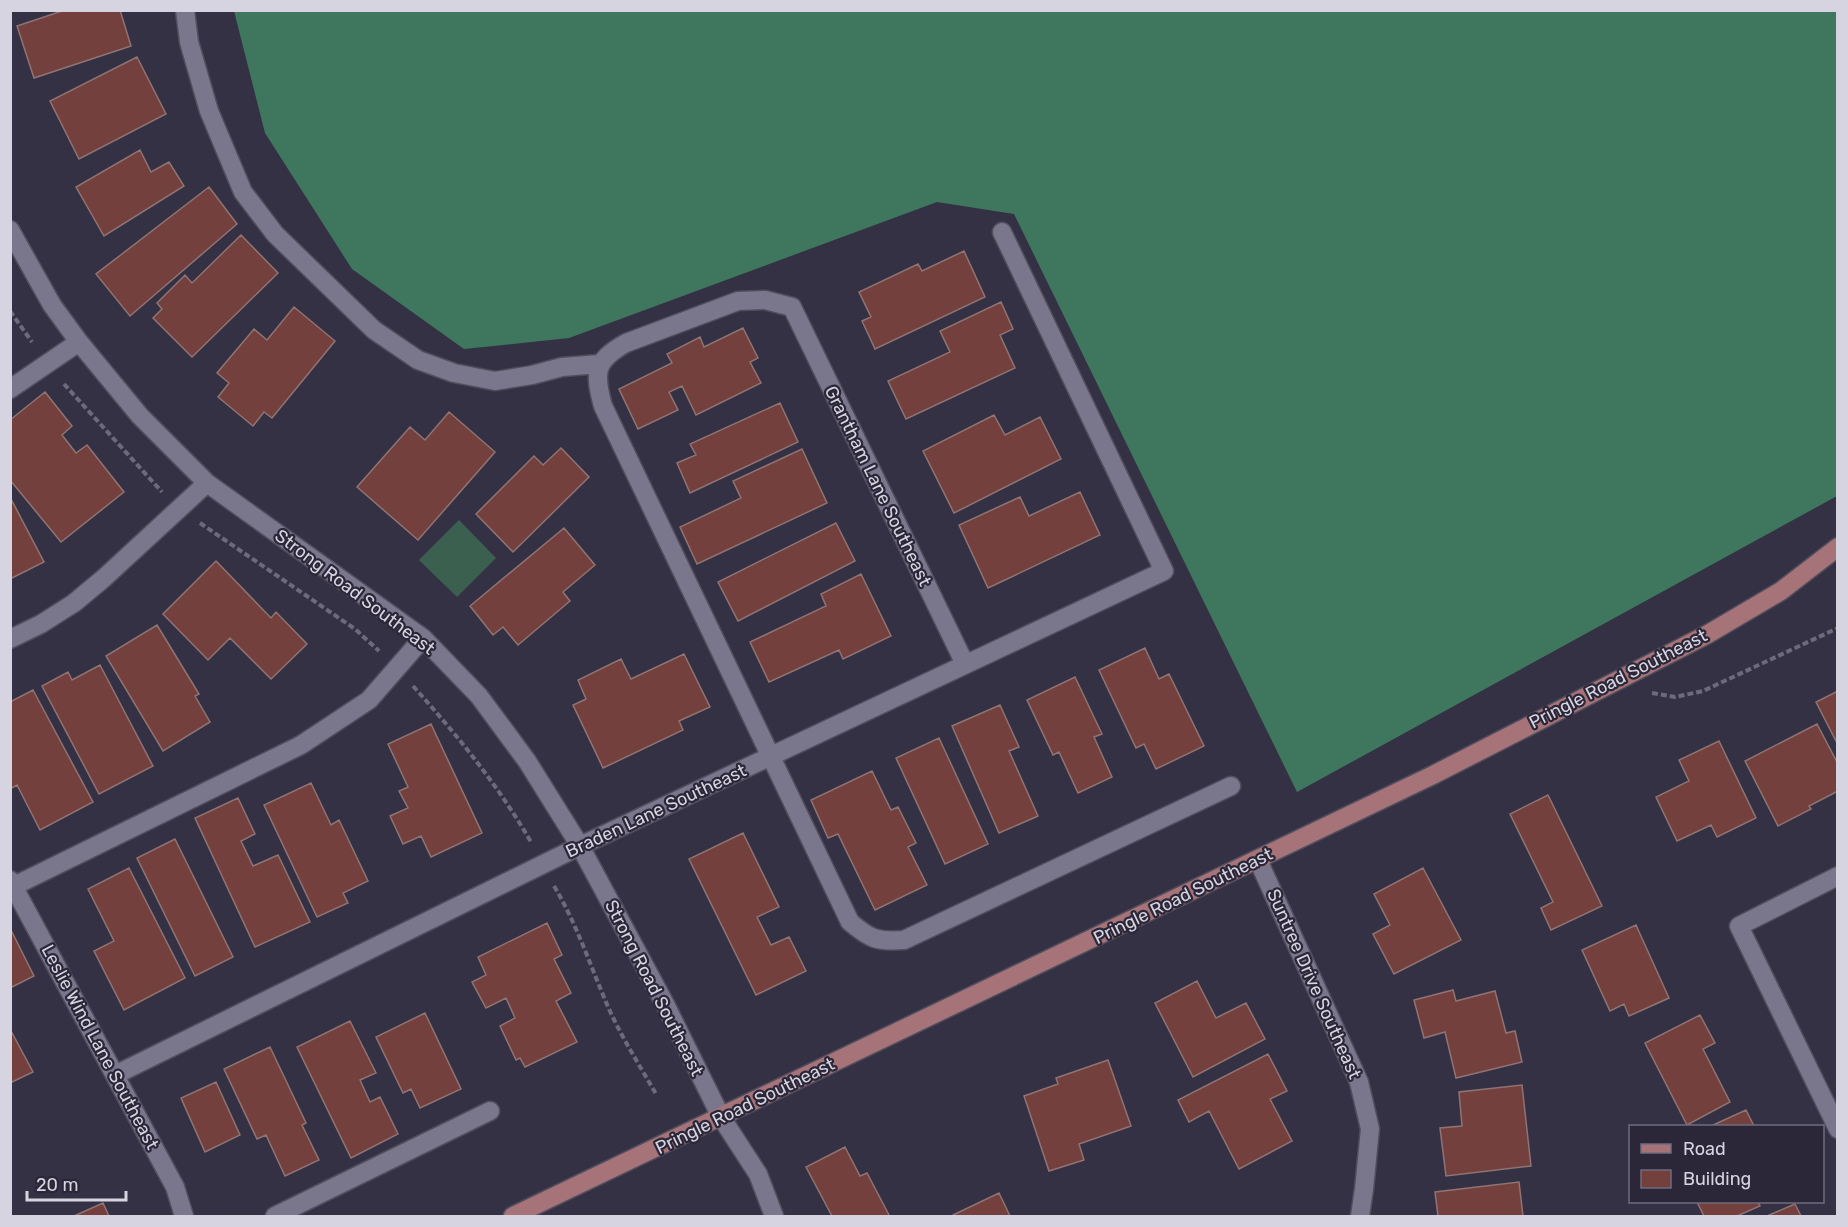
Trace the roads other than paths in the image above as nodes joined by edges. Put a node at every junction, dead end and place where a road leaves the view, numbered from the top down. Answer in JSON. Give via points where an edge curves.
{"nodes":[{"id":1,"x":185,"y":10,"type":"edge"},
{"id":2,"x":10,"y":230,"type":"edge"},
{"id":3,"x":1002,"y":232,"type":"dead end"},
{"id":4,"x":79,"y":342,"type":"junction"},
{"id":5,"x":599,"y":364,"type":"junction"},
{"id":6,"x":10,"y":389,"type":"edge"},
{"id":7,"x":207,"y":483,"type":"junction"},
{"id":8,"x":1838,"y":547,"type":"edge"},
{"id":9,"x":423,"y":638,"type":"junction"},
{"id":10,"x":10,"y":639,"type":"edge"},
{"id":11,"x":965,"y":664,"type":"junction"},
{"id":12,"x":770,"y":756,"type":"junction"},
{"id":13,"x":1231,"y":786,"type":"dead end"},
{"id":14,"x":580,"y":846,"type":"junction"},
{"id":15,"x":1258,"y":860,"type":"junction"},
{"id":16,"x":1838,"y":876,"type":"edge"},
{"id":17,"x":12,"y":883,"type":"edge"},
{"id":18,"x":115,"y":1075,"type":"junction"},
{"id":19,"x":490,"y":1111,"type":"dead end"},
{"id":20,"x":721,"y":1117,"type":"junction"},
{"id":21,"x":1838,"y":1129,"type":"edge"},
{"id":22,"x":184,"y":1216,"type":"edge"},
{"id":23,"x":275,"y":1216,"type":"edge"},
{"id":24,"x":513,"y":1216,"type":"edge"},
{"id":25,"x":774,"y":1216,"type":"edge"},
{"id":26,"x":1360,"y":1216,"type":"edge"}],
"edges":[{"from":1,"to":5,"type":"street","via":[[189,42],[209,111],[243,192],[275,234],[374,330],[418,360],[454,373],[495,381],[562,367]]},
{"from":2,"to":4,"type":"street","name":"Strong Road Southeast","via":[[52,305]]},
{"from":3,"to":11,"type":"street","name":"Braden Lane Southeast","via":[[1164,572]]},
{"from":4,"to":6,"type":"street"},
{"from":4,"to":7,"type":"street","name":"Strong Road Southeast","via":[[140,416]]},
{"from":5,"to":11,"type":"street","name":"Grantham Lane Southeast","via":[[626,343],[738,301],[765,300],[792,307]]},
{"from":5,"to":12,"type":"street","via":[[597,385],[603,406]]},
{"from":7,"to":9,"type":"street","name":"Strong Road Southeast"},
{"from":7,"to":10,"type":"street","via":[[74,603]]},
{"from":8,"to":15,"type":"main road","name":"Pringle Road Southeast","via":[[1781,591],[1708,634]]},
{"from":9,"to":14,"type":"street","name":"Strong Road Southeast","via":[[479,696],[527,761]]},
{"from":9,"to":17,"type":"street","via":[[369,700],[302,745]]},
{"from":11,"to":12,"type":"street","name":"Braden Lane Southeast"},
{"from":12,"to":13,"type":"street","via":[[850,922],[865,935],[885,942],[904,940]]},
{"from":12,"to":14,"type":"street","name":"Braden Lane Southeast"},
{"from":14,"to":18,"type":"street","name":"Braden Lane Southeast"},
{"from":14,"to":20,"type":"street","name":"Strong Road Southeast"},
{"from":15,"to":20,"type":"main road","name":"Pringle Road Southeast"},
{"from":15,"to":26,"type":"street","name":"Suntree Drive Southeast","via":[[1359,1082],[1370,1129]]},
{"from":16,"to":21,"type":"street","via":[[1739,926]]},
{"from":17,"to":18,"type":"street","name":"Leslie Wind Lane Southeast"},
{"from":18,"to":22,"type":"street","name":"Leslie Wind Lane Southeast","via":[[175,1187]]},
{"from":19,"to":23,"type":"street"},
{"from":20,"to":24,"type":"main road","name":"Pringle Road Southeast"},
{"from":20,"to":25,"type":"street","name":"Strong Road Southeast","via":[[758,1174]]}]}
